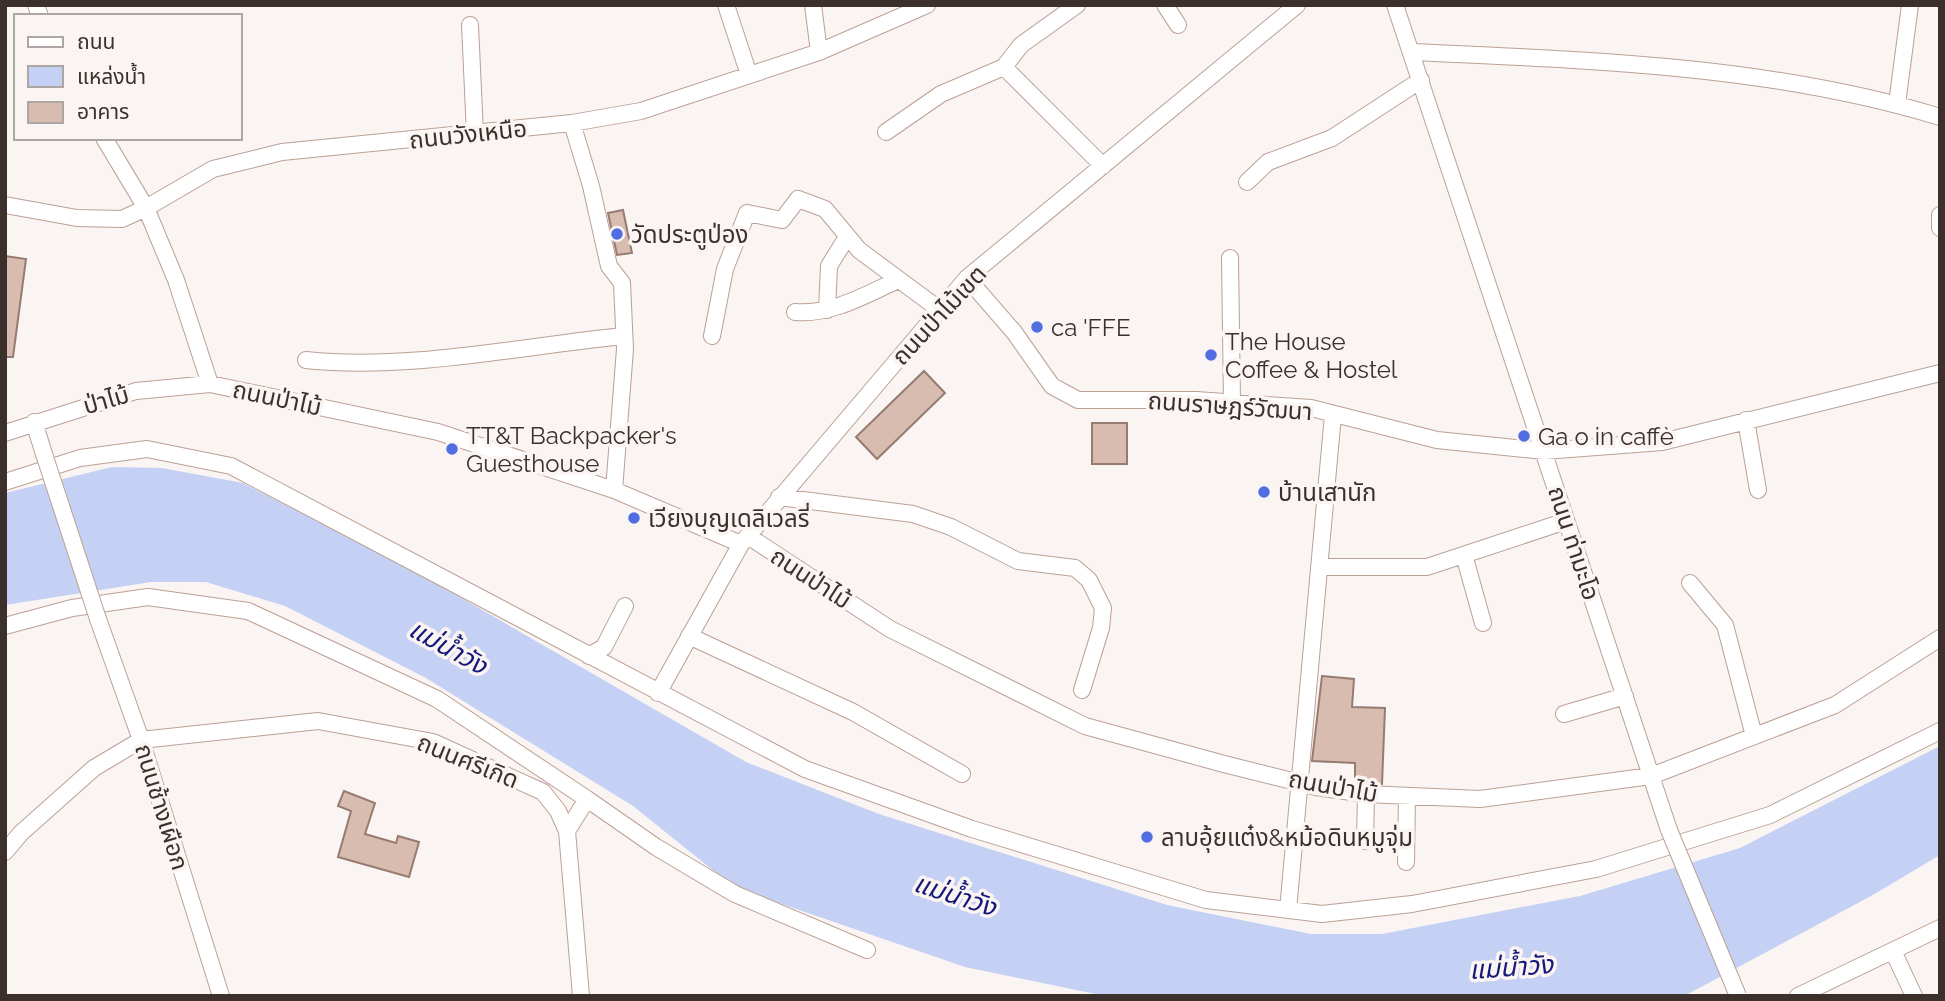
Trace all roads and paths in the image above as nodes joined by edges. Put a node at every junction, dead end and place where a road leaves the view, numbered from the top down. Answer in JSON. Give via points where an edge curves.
{"nodes":[{"id":1,"x":726,"y":5,"type":"edge"},
{"id":2,"x":813,"y":5,"type":"edge"},
{"id":3,"x":927,"y":5,"type":"edge"},
{"id":4,"x":1077,"y":5,"type":"edge"},
{"id":5,"x":1164,"y":5,"type":"edge"},
{"id":6,"x":1297,"y":5,"type":"edge"},
{"id":7,"x":1395,"y":5,"type":"edge"},
{"id":8,"x":1910,"y":5,"type":"edge"},
{"id":9,"x":470,"y":25,"type":"dead end"},
{"id":10,"x":1178,"y":25,"type":"dead end"},
{"id":11,"x":819,"y":52,"type":"junction"},
{"id":12,"x":1411,"y":52,"type":"junction"},
{"id":13,"x":1004,"y":67,"type":"junction"},
{"id":14,"x":749,"y":75,"type":"junction"},
{"id":15,"x":1421,"y":80,"type":"junction"},
{"id":16,"x":1897,"y":104,"type":"junction"},
{"id":17,"x":1940,"y":117,"type":"edge"},
{"id":18,"x":572,"y":123,"type":"junction"},
{"id":19,"x":886,"y":132,"type":"dead end"},
{"id":20,"x":475,"y":134,"type":"junction"},
{"id":21,"x":105,"y":140,"type":"edge"},
{"id":22,"x":1103,"y":166,"type":"junction"},
{"id":23,"x":1247,"y":182,"type":"dead end"},
{"id":24,"x":5,"y":205,"type":"edge"},
{"id":25,"x":146,"y":208,"type":"junction"},
{"id":26,"x":1940,"y":215,"type":"edge"},
{"id":27,"x":1940,"y":228,"type":"edge"},
{"id":28,"x":847,"y":237,"type":"junction"},
{"id":29,"x":1230,"y":258,"type":"dead end"},
{"id":30,"x":967,"y":278,"type":"junction"},
{"id":31,"x":898,"y":280,"type":"junction"},
{"id":32,"x":827,"y":310,"type":"junction"},
{"id":33,"x":940,"y":310,"type":"junction"},
{"id":34,"x":795,"y":312,"type":"dead end"},
{"id":35,"x":624,"y":336,"type":"junction"},
{"id":36,"x":712,"y":336,"type":"dead end"},
{"id":37,"x":306,"y":360,"type":"dead end"},
{"id":38,"x":1940,"y":373,"type":"edge"},
{"id":39,"x":210,"y":384,"type":"junction"},
{"id":40,"x":1232,"y":402,"type":"junction"},
{"id":41,"x":1333,"y":415,"type":"junction"},
{"id":42,"x":1746,"y":420,"type":"junction"},
{"id":43,"x":34,"y":422,"type":"junction"},
{"id":44,"x":5,"y":433,"type":"edge"},
{"id":45,"x":1544,"y":451,"type":"junction"},
{"id":46,"x":5,"y":482,"type":"edge"},
{"id":47,"x":1758,"y":490,"type":"dead end"},
{"id":48,"x":614,"y":491,"type":"junction"},
{"id":49,"x":779,"y":497,"type":"junction"},
{"id":50,"x":1566,"y":521,"type":"junction"},
{"id":51,"x":745,"y":540,"type":"junction"},
{"id":52,"x":1464,"y":555,"type":"junction"},
{"id":53,"x":1319,"y":567,"type":"junction"},
{"id":54,"x":1690,"y":583,"type":"dead end"},
{"id":55,"x":625,"y":606,"type":"dead end"},
{"id":56,"x":1483,"y":623,"type":"dead end"},
{"id":57,"x":5,"y":626,"type":"edge"},
{"id":58,"x":689,"y":636,"type":"junction"},
{"id":59,"x":1940,"y":638,"type":"edge"},
{"id":60,"x":589,"y":656,"type":"junction"},
{"id":61,"x":1082,"y":690,"type":"dead end"},
{"id":62,"x":658,"y":692,"type":"junction"},
{"id":63,"x":1625,"y":696,"type":"junction"},
{"id":64,"x":1564,"y":715,"type":"dead end"},
{"id":65,"x":1940,"y":731,"type":"edge"},
{"id":66,"x":1754,"y":736,"type":"junction"},
{"id":67,"x":141,"y":740,"type":"junction"},
{"id":68,"x":962,"y":774,"type":"dead end"},
{"id":69,"x":1651,"y":776,"type":"junction"},
{"id":70,"x":1299,"y":781,"type":"junction"},
{"id":71,"x":1366,"y":794,"type":"junction"},
{"id":72,"x":1407,"y":796,"type":"junction"},
{"id":73,"x":587,"y":799,"type":"junction"},
{"id":74,"x":567,"y":831,"type":"junction"},
{"id":75,"x":1365,"y":841,"type":"dead end"},
{"id":76,"x":5,"y":852,"type":"edge"},
{"id":77,"x":1406,"y":862,"type":"dead end"},
{"id":78,"x":1288,"y":910,"type":"junction"},
{"id":79,"x":1940,"y":928,"type":"edge"},
{"id":80,"x":867,"y":950,"type":"dead end"},
{"id":81,"x":1894,"y":951,"type":"junction"},
{"id":82,"x":1829,"y":980,"type":"junction"},
{"id":83,"x":221,"y":996,"type":"edge"},
{"id":84,"x":581,"y":996,"type":"edge"},
{"id":85,"x":1738,"y":996,"type":"edge"},
{"id":86,"x":1798,"y":996,"type":"edge"},
{"id":87,"x":1836,"y":996,"type":"edge"},
{"id":88,"x":1914,"y":996,"type":"edge"}],
"edges":[{"from":1,"to":14,"type":"street"},
{"from":2,"to":11,"type":"street"},
{"from":3,"to":11,"type":"street","name":"ถนนวังเหนือ"},
{"from":4,"to":13,"type":"street","via":[[1021,45]]},
{"from":5,"to":10,"type":"street"},
{"from":6,"to":22,"type":"street","name":"ถนนป่าไม้เขต"},
{"from":7,"to":12,"type":"street","name":"ถนน ท่ามะโอ"},
{"from":8,"to":16,"type":"street"},
{"from":9,"to":20,"type":"street"},
{"from":11,"to":14,"type":"street","name":"ถนนวังเหนือ"},
{"from":12,"to":15,"type":"street","name":"ถนน ท่ามะโอ"},
{"from":12,"to":16,"type":"street","via":[[1625,62],[1772,79]]},
{"from":13,"to":19,"type":"street","via":[[941,94]]},
{"from":13,"to":22,"type":"street"},
{"from":14,"to":18,"type":"street","name":"ถนนวังเหนือ","via":[[641,111]]},
{"from":15,"to":23,"type":"street","via":[[1332,138],[1268,162]]},
{"from":15,"to":45,"type":"street","name":"ถนน ท่ามะโอ"},
{"from":16,"to":17,"type":"street"},
{"from":18,"to":20,"type":"street","name":"ถนนวังเหนือ"},
{"from":18,"to":35,"type":"street","via":[[609,266],[622,283]]},
{"from":20,"to":25,"type":"street","name":"ถนนวังเหนือ","via":[[282,152],[213,169]]},
{"from":21,"to":25,"type":"street"},
{"from":22,"to":30,"type":"street","name":"ถนนป่าไม้เขต"},
{"from":24,"to":25,"type":"street","name":"ถนนวังเหนือ","via":[[77,218],[122,219]]},
{"from":25,"to":39,"type":"street","via":[[176,280]]},
{"from":26,"to":27,"type":"street"},
{"from":28,"to":31,"type":"street"},
{"from":28,"to":32,"type":"street","via":[[829,266]]},
{"from":28,"to":36,"type":"street","via":[[825,209],[802,199],[794,202],[782,220],[747,213],[725,269]]},
{"from":29,"to":40,"type":"street"},
{"from":30,"to":33,"type":"street","name":"ถนนป่าไม้เขต"},
{"from":30,"to":40,"type":"street","name":"ถนนราษฎร์วัฒนา","via":[[1014,332],[1052,386],[1078,400]]},
{"from":31,"to":32,"type":"street"},
{"from":31,"to":33,"type":"street"},
{"from":32,"to":34,"type":"street"},
{"from":33,"to":49,"type":"street","name":"ถนนป่าไม้เขต"},
{"from":35,"to":37,"type":"street","via":[[405,361]]},
{"from":35,"to":48,"type":"street"},
{"from":38,"to":42,"type":"street","name":"ถนนราษฎร์วัฒนา"},
{"from":39,"to":43,"type":"street","name":"ป่าไม้","via":[[136,391]]},
{"from":39,"to":48,"type":"street","name":"ถนนป่าไม้","via":[[438,432]]},
{"from":40,"to":41,"type":"street","name":"ถนนราษฎร์วัฒนา","via":[[1311,408]]},
{"from":41,"to":45,"type":"street","name":"ถนนราษฎร์วัฒนา","via":[[1437,440]]},
{"from":41,"to":53,"type":"street"},
{"from":42,"to":45,"type":"street","name":"ถนนราษฎร์วัฒนา","via":[[1662,442]]},
{"from":42,"to":47,"type":"street"},
{"from":43,"to":44,"type":"street","name":"ป่าไม้"},
{"from":43,"to":67,"type":"street","name":"ถนนช้างเผือก","bridge":true},
{"from":45,"to":50,"type":"street","name":"ถนน ท่ามะโอ"},
{"from":46,"to":60,"type":"street","via":[[80,458],[147,449],[231,466]]},
{"from":48,"to":51,"type":"street","name":"ถนนป่าไม้"},
{"from":49,"to":51,"type":"street","name":"ถนนป่าไม้เขต"},
{"from":49,"to":61,"type":"street","via":[[913,514],[951,527],[1018,561],[1075,568],[1089,580],[1103,608]]},
{"from":50,"to":52,"type":"street"},
{"from":50,"to":63,"type":"street","name":"ถนน ท่ามะโอ"},
{"from":51,"to":58,"type":"street","name":"ถนนป่าไม้เขต"},
{"from":51,"to":70,"type":"street","name":"ถนนป่าไม้","via":[[890,629],[1085,726]]},
{"from":52,"to":53,"type":"street","via":[[1427,567]]},
{"from":52,"to":56,"type":"street"},
{"from":53,"to":70,"type":"street"},
{"from":54,"to":66,"type":"street","via":[[1725,625]]},
{"from":55,"to":60,"type":"street","via":[[604,647]]},
{"from":57,"to":73,"type":"street","via":[[72,608],[148,597],[248,611],[437,699]]},
{"from":58,"to":62,"type":"street","name":"ถนนป่าไม้เขต"},
{"from":58,"to":68,"type":"street","via":[[852,712]]},
{"from":59,"to":66,"type":"street","name":"ถนนป่าไม้","via":[[1835,705]]},
{"from":60,"to":62,"type":"street"},
{"from":62,"to":78,"type":"street","via":[[805,769],[972,830],[1206,900]]},
{"from":63,"to":64,"type":"street"},
{"from":63,"to":69,"type":"street","name":"ถนน ท่ามะโอ"},
{"from":65,"to":78,"type":"street","via":[[1809,798],[1734,828],[1596,869],[1412,904],[1322,914]]},
{"from":66,"to":69,"type":"street","name":"ถนนป่าไม้"},
{"from":67,"to":74,"type":"street","name":"ถนนศรีเกิด","via":[[318,721],[433,742],[543,792]]},
{"from":67,"to":76,"type":"street","via":[[94,768]]},
{"from":67,"to":83,"type":"street","name":"ถนนช้างเผือก"},
{"from":69,"to":72,"type":"street","name":"ถนนป่าไม้","via":[[1480,799]]},
{"from":69,"to":85,"type":"street","name":"ถนน ท่ามะโอ","bridge":true},
{"from":70,"to":71,"type":"street","name":"ถนนป่าไม้"},
{"from":70,"to":78,"type":"street"},
{"from":71,"to":72,"type":"street","name":"ถนนป่าไม้"},
{"from":71,"to":75,"type":"street"},
{"from":72,"to":77,"type":"street"},
{"from":73,"to":74,"type":"street"},
{"from":73,"to":80,"type":"street","via":[[735,894]]},
{"from":74,"to":84,"type":"street","name":"ถนนศรีเกิด"},
{"from":79,"to":81,"type":"street"},
{"from":81,"to":82,"type":"street"},
{"from":81,"to":88,"type":"street"},
{"from":82,"to":86,"type":"street"},
{"from":82,"to":87,"type":"street"}]}
